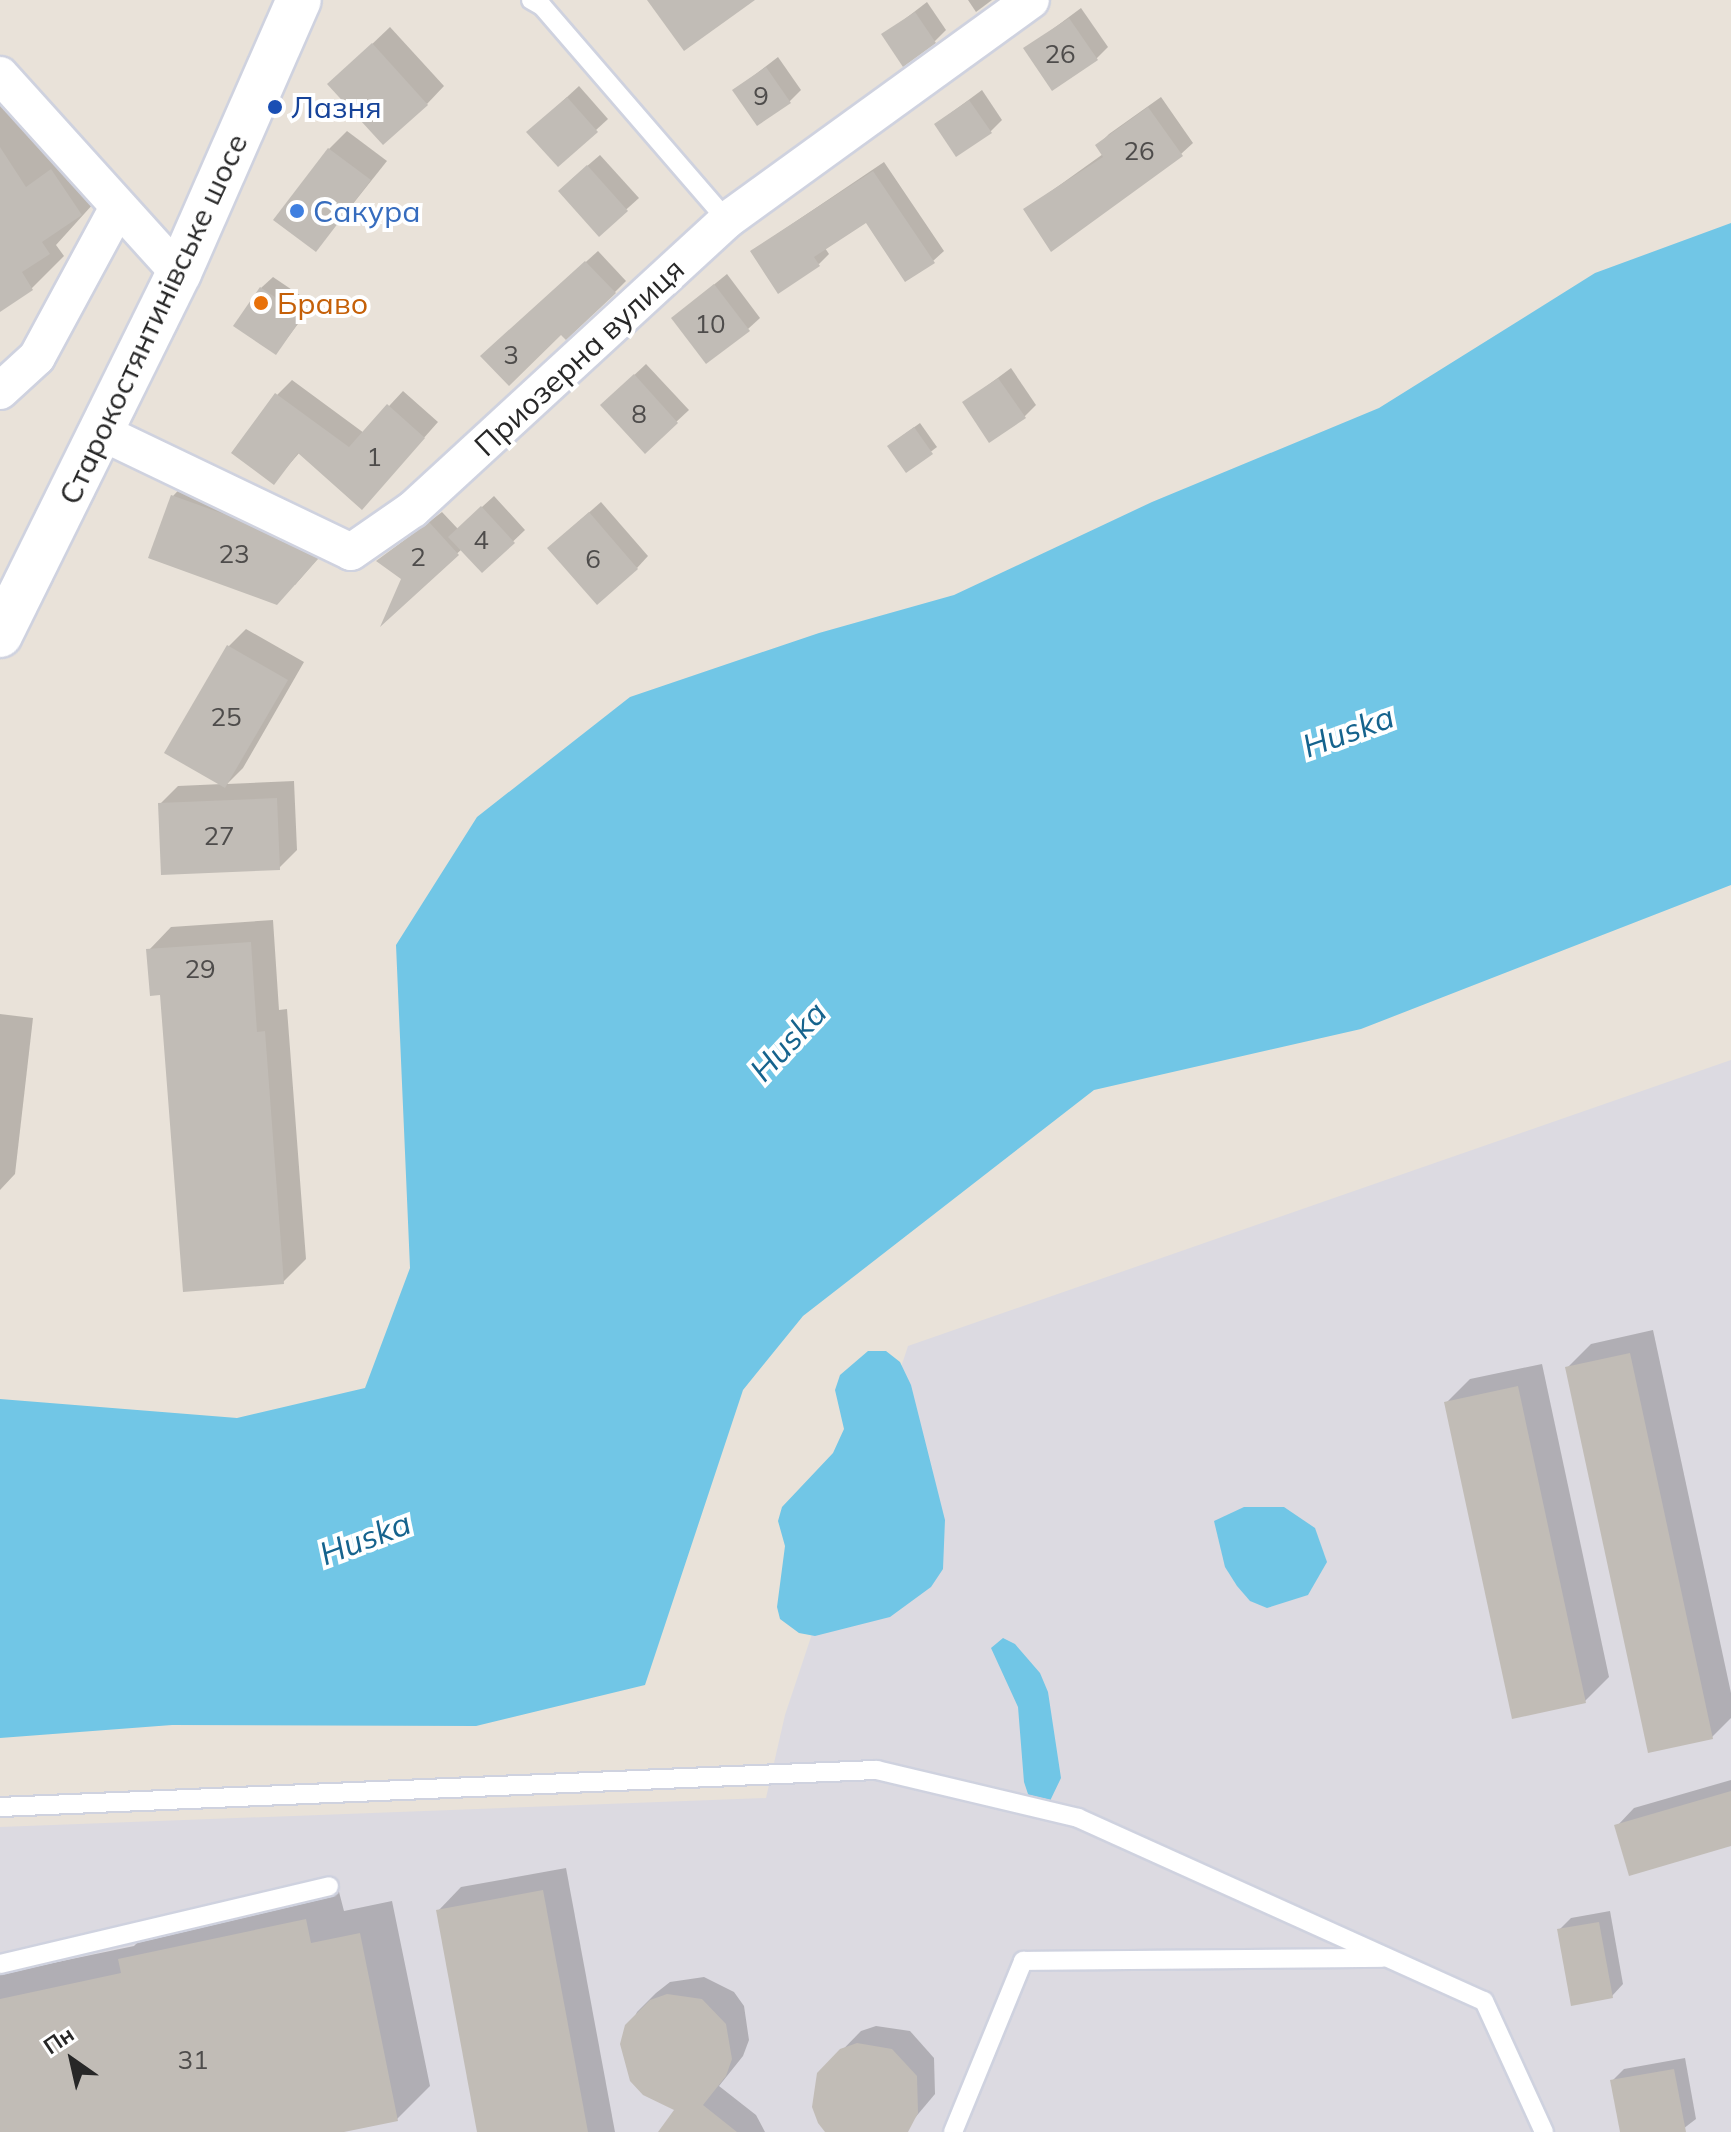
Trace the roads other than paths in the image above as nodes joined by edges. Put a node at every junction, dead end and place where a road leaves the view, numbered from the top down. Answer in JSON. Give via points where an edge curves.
{"nodes":[{"id":1,"x":299,"y":0,"type":"edge"},
{"id":2,"x":531,"y":0,"type":"edge"},
{"id":3,"x":1031,"y":0,"type":"edge"},
{"id":4,"x":0,"y":75,"type":"edge"},
{"id":5,"x":118,"y":207,"type":"junction"},
{"id":6,"x":727,"y":220,"type":"junction"},
{"id":7,"x":179,"y":273,"type":"junction"},
{"id":8,"x":0,"y":391,"type":"edge"},
{"id":9,"x":101,"y":432,"type":"junction"},
{"id":10,"x":1,"y":637,"type":"edge"},
{"id":11,"x":0,"y":1807,"type":"edge"},
{"id":12,"x":329,"y":1886,"type":"dead end"},
{"id":13,"x":1388,"y":1958,"type":"junction"},
{"id":14,"x":0,"y":1964,"type":"edge"},
{"id":15,"x":953,"y":2132,"type":"edge"},
{"id":16,"x":1544,"y":2132,"type":"edge"}],
"edges":[{"from":1,"to":7,"type":"main road","name":"Старокостянтинівське шосе"},
{"from":2,"to":6,"type":"lane","via":[[542,6]]},
{"from":3,"to":6,"type":"street","name":"Приозерна вулиця"},
{"from":4,"to":5,"type":"street"},
{"from":5,"to":7,"type":"street"},
{"from":5,"to":8,"type":"street","via":[[37,357]]},
{"from":6,"to":9,"type":"street","name":"Приозерна вулиця","via":[[413,509],[351,552]]},
{"from":7,"to":9,"type":"main road","name":"Старокостянтинівське шосе"},
{"from":9,"to":10,"type":"main road","name":"Старокостянтинівське шосе"},
{"from":11,"to":13,"type":"lane","via":[[877,1770],[1078,1818]]},
{"from":12,"to":14,"type":"lane"},
{"from":13,"to":15,"type":"lane","via":[[1023,1961]]},
{"from":13,"to":16,"type":"lane","via":[[1484,2001]]}]}
